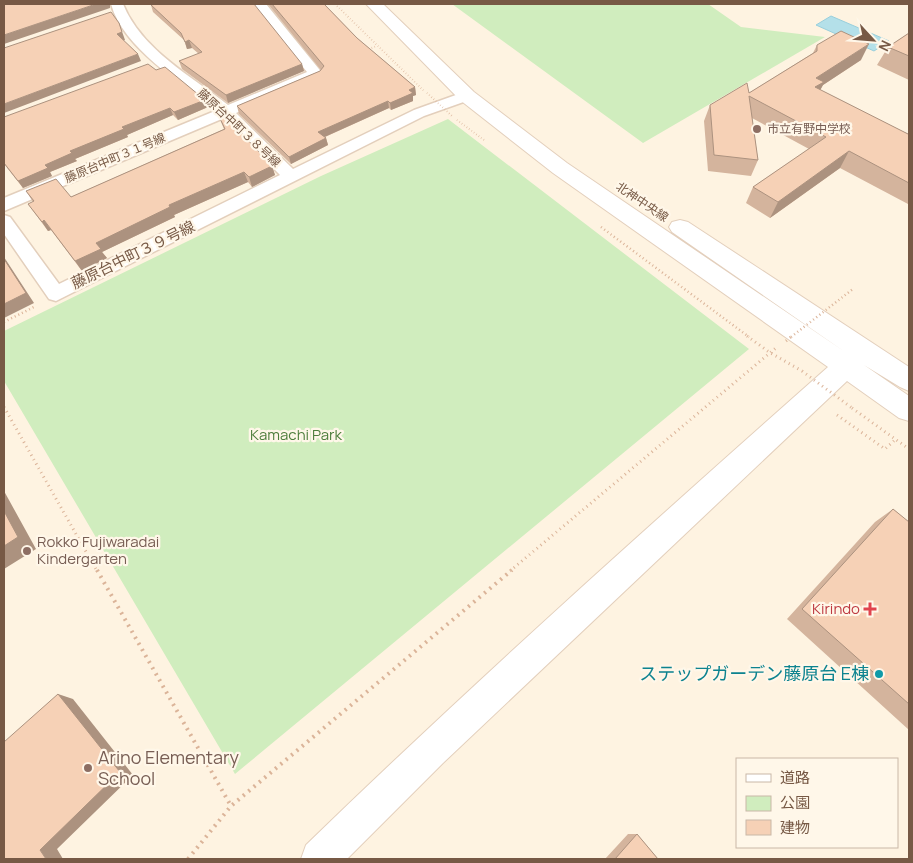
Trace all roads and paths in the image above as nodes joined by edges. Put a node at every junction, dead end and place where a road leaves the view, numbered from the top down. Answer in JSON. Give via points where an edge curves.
{"nodes":[{"id":1,"x":259,"y":4,"type":"edge"},
{"id":2,"x":335,"y":4,"type":"edge"},
{"id":3,"x":374,"y":4,"type":"edge"},
{"id":4,"x":391,"y":4,"type":"edge"},
{"id":5,"x":115,"y":10,"type":"edge"},
{"id":6,"x":377,"y":46,"type":"junction"},
{"id":7,"x":359,"y":53,"type":"edge"},
{"id":8,"x":162,"y":60,"type":"junction"},
{"id":9,"x":144,"y":67,"type":"edge"},
{"id":10,"x":468,"y":96,"type":"junction"},
{"id":11,"x":225,"y":112,"type":"junction"},
{"id":12,"x":492,"y":146,"type":"dead end"},
{"id":13,"x":291,"y":177,"type":"junction"},
{"id":14,"x":4,"y":205,"type":"edge"},
{"id":15,"x":4,"y":221,"type":"edge"},
{"id":16,"x":595,"y":222,"type":"dead end"},
{"id":17,"x":853,"y":288,"type":"dead end"},
{"id":18,"x":56,"y":294,"type":"junction"},
{"id":19,"x":4,"y":322,"type":"edge"},
{"id":20,"x":769,"y":352,"type":"junction"},
{"id":21,"x":854,"y":358,"type":"junction"},
{"id":22,"x":909,"y":380,"type":"edge"},
{"id":23,"x":4,"y":407,"type":"edge"},
{"id":24,"x":909,"y":410,"type":"edge"},
{"id":25,"x":837,"y":414,"type":"dead end"},
{"id":26,"x":896,"y":439,"type":"junction"},
{"id":27,"x":909,"y":449,"type":"edge"},
{"id":28,"x":231,"y":806,"type":"junction"},
{"id":29,"x":188,"y":859,"type":"edge"},
{"id":30,"x":320,"y":859,"type":"edge"}],
"edges":[{"from":1,"to":11,"type":"street","via":[[316,74]]},
{"from":2,"to":6,"type":"path"},
{"from":3,"to":10,"type":"street","name":"北神中央線"},
{"from":4,"to":21,"type":"street","name":"北神中央線","via":[[479,86]]},
{"from":5,"to":8,"type":"street","name":"藤原台中町３８号線"},
{"from":6,"to":7,"type":"path"},
{"from":6,"to":12,"type":"path","bridge":true,"via":[[452,116]]},
{"from":8,"to":9,"type":"street"},
{"from":8,"to":11,"type":"street","name":"藤原台中町３８号線"},
{"from":10,"to":13,"type":"street","name":"藤原台中町３８号線","via":[[419,113]]},
{"from":10,"to":21,"type":"street","name":"北神中央線","via":[[560,168]]},
{"from":11,"to":13,"type":"street","name":"藤原台中町３８号線"},
{"from":11,"to":14,"type":"street","name":"藤原台中町３１号線"},
{"from":13,"to":18,"type":"street","name":"藤原台中町３９号線"},
{"from":15,"to":18,"type":"street","name":"藤原台中町３９号線"},
{"from":16,"to":20,"type":"path"},
{"from":17,"to":20,"type":"path","bridge":true},
{"from":18,"to":19,"type":"path"},
{"from":20,"to":26,"type":"path","bridge":true,"via":[[802,371]]},
{"from":20,"to":28,"type":"path"},
{"from":21,"to":22,"type":"street","name":"北神中央線"},
{"from":21,"to":24,"type":"street"},
{"from":21,"to":30,"type":"street","via":[[438,743]]},
{"from":23,"to":28,"type":"path"},
{"from":25,"to":26,"type":"path","via":[[885,449]]},
{"from":26,"to":27,"type":"path"},
{"from":28,"to":29,"type":"path"}]}
